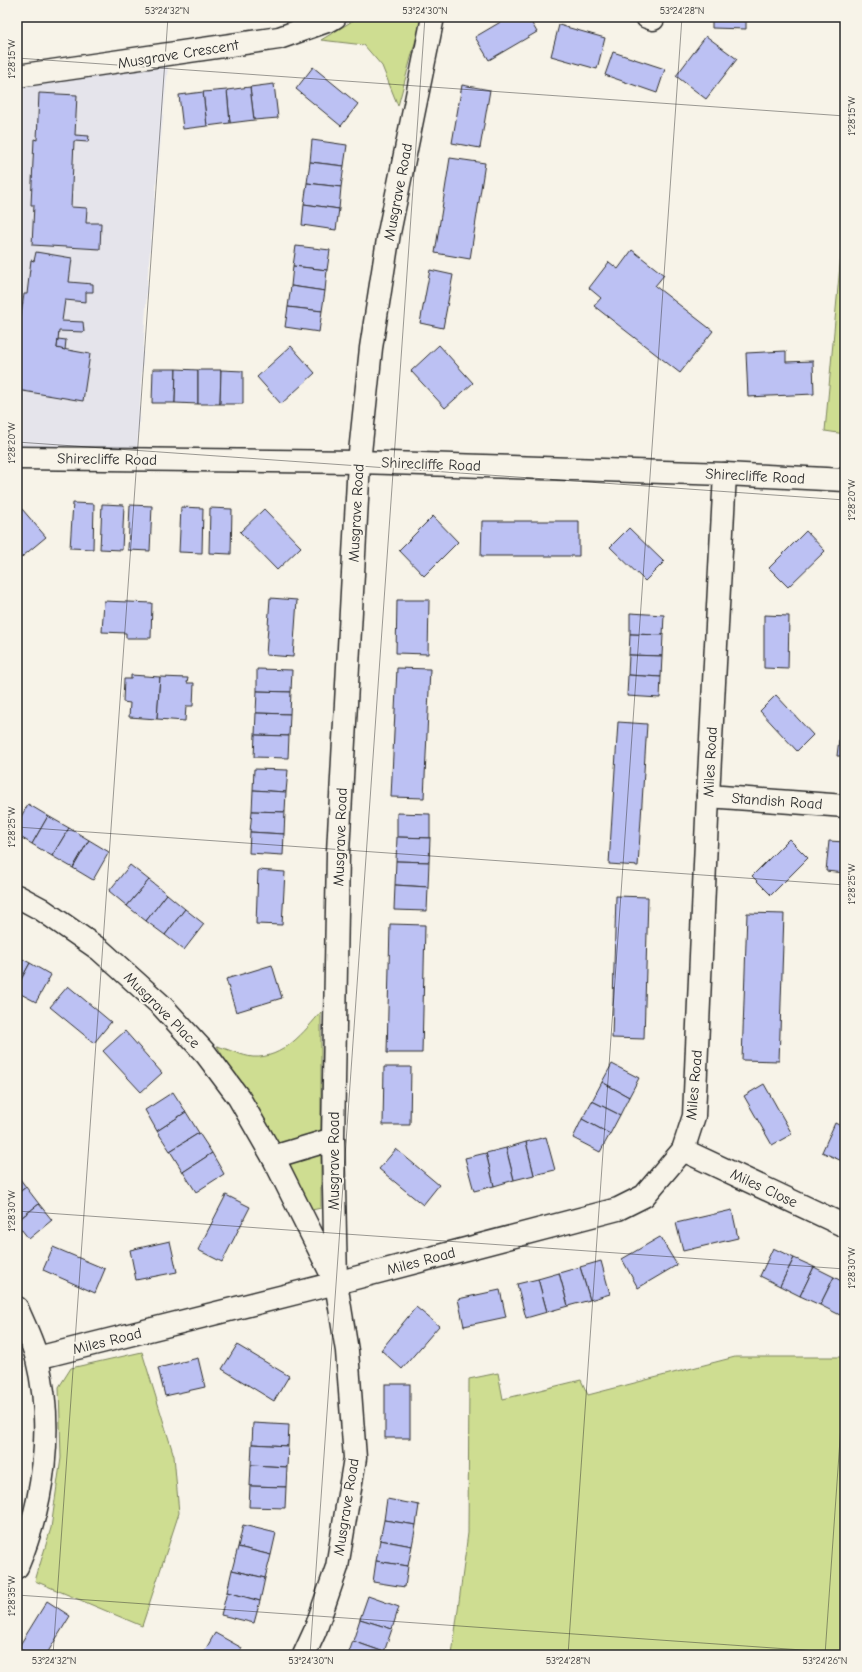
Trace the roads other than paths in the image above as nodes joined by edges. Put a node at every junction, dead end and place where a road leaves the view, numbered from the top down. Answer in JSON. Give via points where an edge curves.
{"nodes":[{"id":1,"x":335,"y":17,"type":"edge"},
{"id":2,"x":433,"y":17,"type":"edge"},
{"id":3,"x":17,"y":76,"type":"edge"},
{"id":4,"x":17,"y":458,"type":"edge"},
{"id":5,"x":359,"y":462,"type":"junction"},
{"id":6,"x":725,"y":474,"type":"junction"},
{"id":7,"x":845,"y":480,"type":"edge"},
{"id":8,"x":708,"y":796,"type":"junction"},
{"id":9,"x":845,"y":806,"type":"edge"},
{"id":10,"x":17,"y":896,"type":"edge"},
{"id":11,"x":333,"y":1139,"type":"junction"},
{"id":12,"x":683,"y":1150,"type":"junction"},
{"id":13,"x":273,"y":1157,"type":"junction"},
{"id":14,"x":845,"y":1226,"type":"edge"},
{"id":15,"x":336,"y":1283,"type":"junction"},
{"id":16,"x":17,"y":1308,"type":"edge"},
{"id":17,"x":37,"y":1358,"type":"junction"},
{"id":18,"x":17,"y":1567,"type":"edge"},
{"id":19,"x":304,"y":1655,"type":"edge"}],
"edges":[{"from":1,"to":3,"type":"street","name":"Musgrave Crescent","via":[[279,38]]},
{"from":2,"to":5,"type":"street","name":"Musgrave Road","via":[[389,233]]},
{"from":4,"to":5,"type":"street","name":"Shirecliffe Road"},
{"from":5,"to":6,"type":"street","name":"Shirecliffe Road"},
{"from":5,"to":11,"type":"street","name":"Musgrave Road","via":[[338,852]]},
{"from":6,"to":7,"type":"street","name":"Shirecliffe Road"},
{"from":6,"to":8,"type":"street","name":"Miles Road"},
{"from":8,"to":9,"type":"street","name":"Standish Road"},
{"from":8,"to":12,"type":"street","name":"Miles Road","via":[[694,1116]]},
{"from":10,"to":13,"type":"street","name":"Musgrave Place","via":[[42,909],[100,950],[162,1006],[206,1054],[234,1092]]},
{"from":11,"to":13,"type":"street"},
{"from":11,"to":15,"type":"street","name":"Musgrave Road"},
{"from":12,"to":14,"type":"street","name":"Miles Close"},
{"from":12,"to":15,"type":"street","name":"Miles Road","via":[[644,1196],[618,1209]]},
{"from":13,"to":15,"type":"street","name":"Musgrave Place"},
{"from":15,"to":17,"type":"street","name":"Miles Road"},
{"from":15,"to":19,"type":"street","name":"Musgrave Road","via":[[347,1350],[355,1458],[337,1567]]},
{"from":16,"to":17,"type":"street"},
{"from":17,"to":18,"type":"street","via":[[46,1411],[43,1472],[28,1540]]}]}
